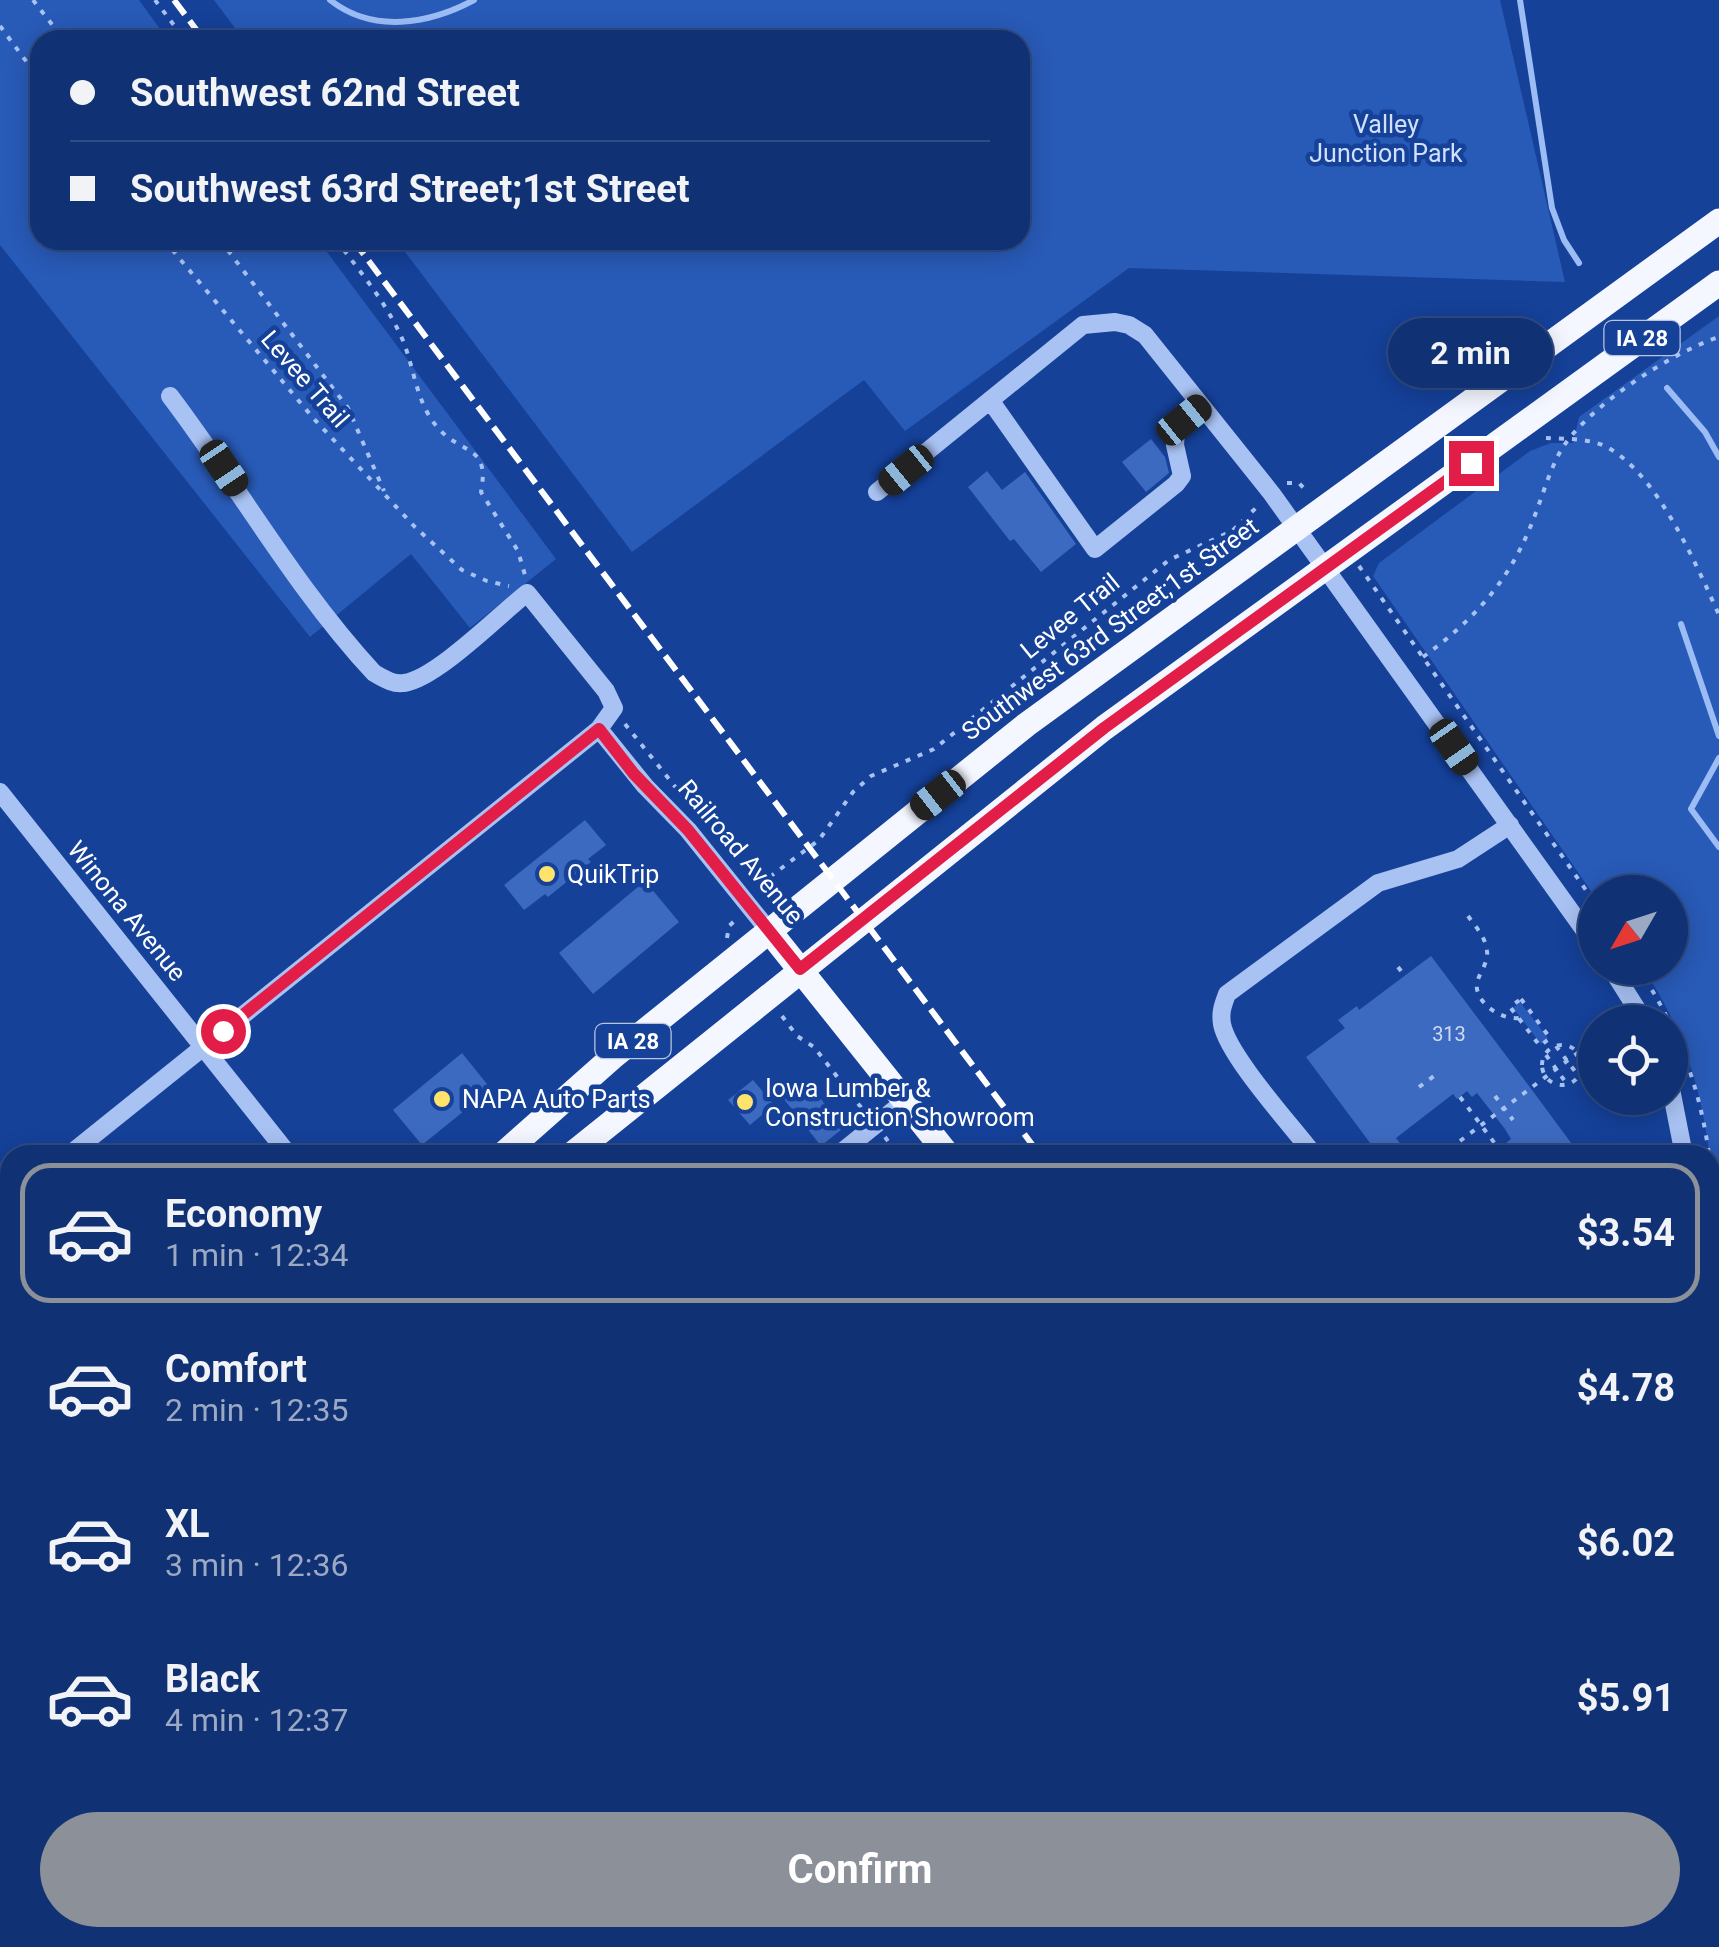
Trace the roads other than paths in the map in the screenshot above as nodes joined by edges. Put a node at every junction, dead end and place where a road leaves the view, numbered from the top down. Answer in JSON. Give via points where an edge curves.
{"nodes":[{"id":1,"x":1719,"y":221,"type":"edge"},
{"id":2,"x":1719,"y":282,"type":"edge"},
{"id":3,"x":170,"y":396,"type":"dead end"},
{"id":4,"x":990,"y":400,"type":"junction"},
{"id":5,"x":1201,"y":406,"type":"junction"},
{"id":6,"x":878,"y":492,"type":"dead end"},
{"id":7,"x":1297,"y":529,"type":"junction"},
{"id":8,"x":1326,"y":569,"type":"junction"},
{"id":9,"x":599,"y":729,"type":"junction"},
{"id":10,"x":0,"y":792,"type":"edge"},
{"id":11,"x":1510,"y":825,"type":"junction"},
{"id":12,"x":1578,"y":920,"type":"edge"},
{"id":13,"x":770,"y":932,"type":"junction"},
{"id":14,"x":800,"y":969,"type":"junction"},
{"id":15,"x":203,"y":1047,"type":"junction"},
{"id":16,"x":905,"y":1100,"type":"junction"},
{"id":17,"x":1676,"y":1115,"type":"edge"},
{"id":18,"x":81,"y":1145,"type":"edge"},
{"id":19,"x":282,"y":1145,"type":"edge"},
{"id":20,"x":513,"y":1145,"type":"edge"},
{"id":21,"x":583,"y":1145,"type":"edge"},
{"id":22,"x":850,"y":1145,"type":"edge"},
{"id":23,"x":940,"y":1145,"type":"edge"},
{"id":24,"x":1306,"y":1145,"type":"edge"},
{"id":25,"x":1682,"y":1145,"type":"edge"}],
"edges":[{"from":1,"to":7,"type":"main road","name":"Southwest 63rd Street;1st Street","number":"IA 28"},
{"from":2,"to":8,"type":"main road","number":"IA 28"},
{"from":3,"to":9,"type":"street","via":[[293,572],[362,660],[389,682],[417,678],[532,598],[606,691],[614,708]]},
{"from":4,"to":5,"type":"street","via":[[1083,325],[1114,322],[1145,335]]},
{"from":4,"to":5,"type":"street","via":[[1095,548],[1182,476],[1176,431]]},
{"from":4,"to":6,"type":"street"},
{"from":5,"to":7,"type":"street"},
{"from":7,"to":8,"type":"street"},
{"from":7,"to":13,"type":"main road","name":"Southwest 63rd Street;1st Street","number":"IA 28","via":[[1026,725]]},
{"from":8,"to":11,"type":"street"},
{"from":8,"to":14,"type":"main road","number":"IA 28","via":[[1104,728]]},
{"from":9,"to":13,"type":"street","name":"Railroad Avenue"},
{"from":9,"to":15,"type":"street"},
{"from":10,"to":15,"type":"street","name":"Winona Avenue"},
{"from":11,"to":12,"type":"street"},
{"from":11,"to":24,"type":"street","via":[[1458,859],[1378,882],[1227,994],[1222,1028],[1233,1049]]},
{"from":13,"to":14,"type":"main road","name":"Railroad Avenue"},
{"from":13,"to":20,"type":"main road","name":"Southwest 63rd Street;1st Street","number":"IA 28"},
{"from":14,"to":16,"type":"main road","name":"Railroad Avenue"},
{"from":14,"to":21,"type":"main road","number":"IA 28"},
{"from":15,"to":18,"type":"street"},
{"from":15,"to":19,"type":"street","name":"Winona Avenue"},
{"from":16,"to":22,"type":"street"},
{"from":16,"to":23,"type":"main road","name":"Railroad Avenue"},
{"from":17,"to":25,"type":"street"}]}
